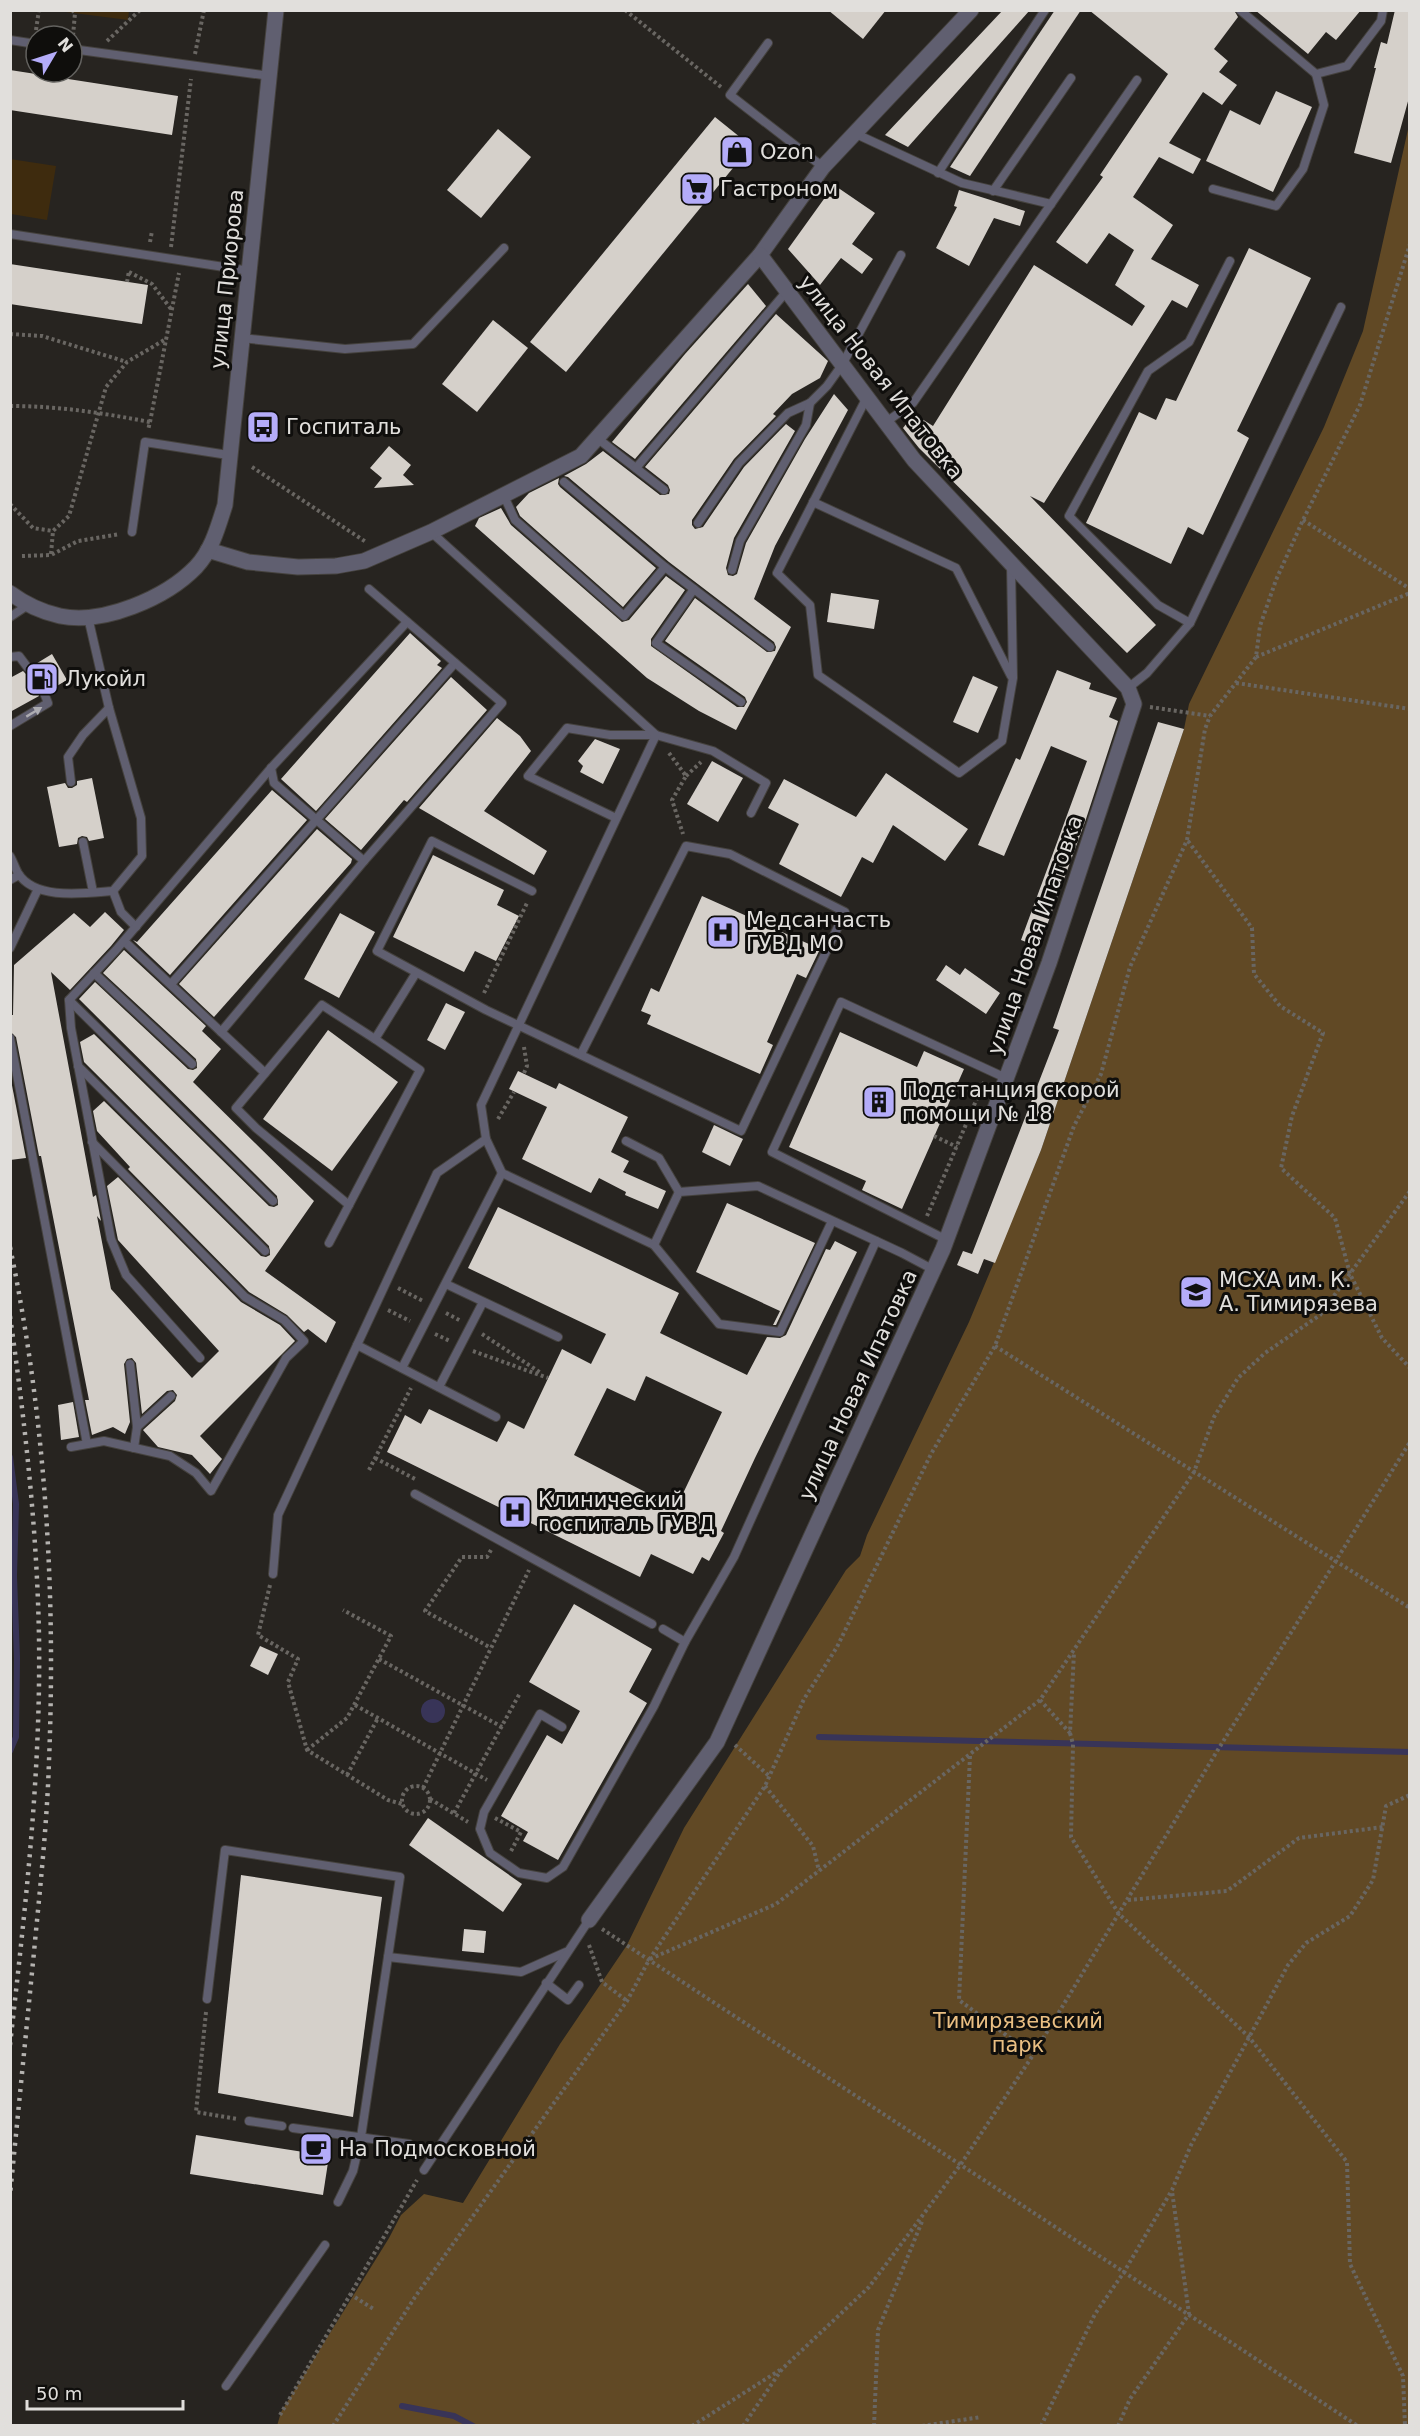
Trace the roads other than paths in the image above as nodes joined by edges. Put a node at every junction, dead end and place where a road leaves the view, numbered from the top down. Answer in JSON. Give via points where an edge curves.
{"nodes":[{"id":1,"x":276,"y":10,"type":"edge"},
{"id":2,"x":971,"y":10,"type":"edge"},
{"id":3,"x":1045,"y":10,"type":"edge"},
{"id":4,"x":1240,"y":10,"type":"edge"},
{"id":5,"x":1383,"y":10,"type":"edge"},
{"id":6,"x":768,"y":43,"type":"dead end"},
{"id":7,"x":84,"y":50,"type":"edge"},
{"id":8,"x":1316,"y":74,"type":"junction"},
{"id":9,"x":270,"y":76,"type":"junction"},
{"id":10,"x":1071,"y":78,"type":"dead end"},
{"id":11,"x":1137,"y":80,"type":"dead end"},
{"id":12,"x":854,"y":133,"type":"junction"},
{"id":13,"x":823,"y":167,"type":"junction"},
{"id":14,"x":938,"y":173,"type":"junction"},
{"id":15,"x":1213,"y":189,"type":"dead end"},
{"id":16,"x":993,"y":191,"type":"junction"},
{"id":17,"x":1051,"y":204,"type":"junction"},
{"id":18,"x":10,"y":234,"type":"edge"},
{"id":19,"x":504,"y":248,"type":"dead end"},
{"id":20,"x":760,"y":255,"type":"junction"},
{"id":21,"x":901,"y":255,"type":"dead end"},
{"id":22,"x":1230,"y":261,"type":"dead end"},
{"id":23,"x":250,"y":271,"type":"junction"},
{"id":24,"x":787,"y":291,"type":"junction"},
{"id":25,"x":1341,"y":307,"type":"dead end"},
{"id":26,"x":241,"y":338,"type":"junction"},
{"id":27,"x":842,"y":364,"type":"junction"},
{"id":28,"x":867,"y":397,"type":"junction"},
{"id":29,"x":810,"y":403,"type":"junction"},
{"id":30,"x":886,"y":422,"type":"junction"},
{"id":31,"x":597,"y":438,"type":"junction"},
{"id":32,"x":228,"y":455,"type":"junction"},
{"id":33,"x":636,"y":468,"type":"junction"},
{"id":34,"x":564,"y":482,"type":"dead end"},
{"id":35,"x":664,"y":490,"type":"dead end"},
{"id":36,"x":504,"y":496,"type":"junction"},
{"id":37,"x":813,"y":502,"type":"junction"},
{"id":38,"x":698,"y":523,"type":"dead end"},
{"id":39,"x":132,"y":532,"type":"road end"},
{"id":40,"x":431,"y":532,"type":"junction"},
{"id":41,"x":208,"y":550,"type":"junction"},
{"id":42,"x":1011,"y":565,"type":"junction"},
{"id":43,"x":665,"y":567,"type":"junction"},
{"id":44,"x":732,"y":570,"type":"dead end"},
{"id":45,"x":694,"y":589,"type":"junction"},
{"id":46,"x":369,"y":590,"type":"dead end"},
{"id":47,"x":10,"y":593,"type":"edge"},
{"id":48,"x":28,"y":605,"type":"junction"},
{"id":49,"x":10,"y":616,"type":"edge"},
{"id":50,"x":88,"y":617,"type":"junction"},
{"id":51,"x":407,"y":622,"type":"junction"},
{"id":52,"x":1190,"y":623,"type":"junction"},
{"id":53,"x":770,"y":647,"type":"dead end"},
{"id":54,"x":10,"y":657,"type":"edge"},
{"id":55,"x":455,"y":663,"type":"junction"},
{"id":56,"x":28,"y":668,"type":"dead end"},
{"id":57,"x":1013,"y":678,"type":"junction"},
{"id":58,"x":1128,"y":688,"type":"junction"},
{"id":59,"x":44,"y":693,"type":"dead end"},
{"id":60,"x":741,"y":702,"type":"dead end"},
{"id":61,"x":109,"y":708,"type":"junction"},
{"id":62,"x":10,"y":726,"type":"edge"},
{"id":63,"x":656,"y":735,"type":"junction"},
{"id":64,"x":271,"y":768,"type":"junction"},
{"id":65,"x":71,"y":782,"type":"dead end"},
{"id":66,"x":751,"y":813,"type":"dead end"},
{"id":67,"x":616,"y":818,"type":"junction"},
{"id":68,"x":316,"y":820,"type":"junction"},
{"id":69,"x":82,"y":842,"type":"dead end"},
{"id":70,"x":10,"y":856,"type":"edge"},
{"id":71,"x":364,"y":861,"type":"junction"},
{"id":72,"x":19,"y":875,"type":"junction"},
{"id":73,"x":10,"y":880,"type":"edge"},
{"id":74,"x":38,"y":889,"type":"junction"},
{"id":75,"x":112,"y":891,"type":"junction"},
{"id":76,"x":532,"y":891,"type":"road end"},
{"id":77,"x":93,"y":892,"type":"junction"},
{"id":78,"x":136,"y":927,"type":"junction"},
{"id":79,"x":124,"y":941,"type":"junction"},
{"id":80,"x":10,"y":948,"type":"edge"},
{"id":81,"x":94,"y":973,"type":"junction"},
{"id":82,"x":416,"y":973,"type":"junction"},
{"id":83,"x":171,"y":984,"type":"junction"},
{"id":84,"x":69,"y":1000,"type":"junction"},
{"id":85,"x":520,"y":1026,"type":"junction"},
{"id":86,"x":221,"y":1032,"type":"junction"},
{"id":87,"x":10,"y":1038,"type":"edge"},
{"id":88,"x":375,"y":1039,"type":"junction"},
{"id":89,"x":580,"y":1054,"type":"junction"},
{"id":90,"x":192,"y":1064,"type":"dead end"},
{"id":91,"x":78,"y":1065,"type":"junction"},
{"id":92,"x":266,"y":1073,"type":"junction"},
{"id":93,"x":1008,"y":1079,"type":"junction"},
{"id":94,"x":486,"y":1139,"type":"junction"},
{"id":95,"x":626,"y":1141,"type":"dead end"},
{"id":96,"x":92,"y":1142,"type":"junction"},
{"id":97,"x":502,"y":1173,"type":"junction"},
{"id":98,"x":679,"y":1192,"type":"junction"},
{"id":99,"x":273,"y":1202,"type":"dead end"},
{"id":100,"x":349,"y":1205,"type":"junction"},
{"id":101,"x":832,"y":1221,"type":"junction"},
{"id":102,"x":947,"y":1240,"type":"junction"},
{"id":103,"x":876,"y":1241,"type":"junction"},
{"id":104,"x":329,"y":1243,"type":"dead end"},
{"id":105,"x":654,"y":1245,"type":"junction"},
{"id":106,"x":265,"y":1251,"type":"dead end"},
{"id":107,"x":934,"y":1270,"type":"junction"},
{"id":108,"x":446,"y":1284,"type":"junction"},
{"id":109,"x":483,"y":1302,"type":"junction"},
{"id":110,"x":558,"y":1337,"type":"dead end"},
{"id":111,"x":357,"y":1345,"type":"junction"},
{"id":112,"x":200,"y":1358,"type":"dead end"},
{"id":113,"x":130,"y":1364,"type":"dead end"},
{"id":114,"x":402,"y":1368,"type":"junction"},
{"id":115,"x":439,"y":1388,"type":"junction"},
{"id":116,"x":171,"y":1396,"type":"dead end"},
{"id":117,"x":496,"y":1417,"type":"dead end"},
{"id":118,"x":137,"y":1427,"type":"junction"},
{"id":119,"x":87,"y":1444,"type":"junction"},
{"id":120,"x":72,"y":1447,"type":"dead end"},
{"id":121,"x":134,"y":1448,"type":"junction"},
{"id":122,"x":415,"y":1494,"type":"road end"},
{"id":123,"x":273,"y":1574,"type":"road end"},
{"id":124,"x":652,"y":1624,"type":"dead end"},
{"id":125,"x":663,"y":1629,"type":"dead end"},
{"id":126,"x":685,"y":1642,"type":"junction"},
{"id":127,"x":562,"y":1727,"type":"dead end"},
{"id":128,"x":589,"y":1920,"type":"joint"},
{"id":129,"x":567,"y":1952,"type":"junction"},
{"id":130,"x":388,"y":1957,"type":"junction"},
{"id":131,"x":546,"y":1983,"type":"junction"},
{"id":132,"x":579,"y":1985,"type":"dead end"},
{"id":133,"x":207,"y":1999,"type":"road end"},
{"id":134,"x":249,"y":2121,"type":"road end"},
{"id":135,"x":282,"y":2126,"type":"dead end"},
{"id":136,"x":293,"y":2128,"type":"dead end"},
{"id":137,"x":361,"y":2137,"type":"junction"},
{"id":138,"x":409,"y":2144,"type":"dead end"},
{"id":139,"x":424,"y":2170,"type":"road end"},
{"id":140,"x":338,"y":2202,"type":"dead end"},
{"id":141,"x":325,"y":2245,"type":"dead end"},
{"id":142,"x":226,"y":2386,"type":"dead end"}],
"edges":[{"from":1,"to":9,"type":"street","name":"улица Приорова"},
{"from":2,"to":12,"type":"street"},
{"from":3,"to":14,"type":"lane"},
{"from":4,"to":8,"type":"lane"},
{"from":5,"to":8,"type":"lane","via":[[1382,21],[1347,66]]},
{"from":6,"to":13,"type":"lane","via":[[730,95]]},
{"from":7,"to":9,"type":"lane"},
{"from":8,"to":15,"type":"lane","via":[[1324,105],[1303,169],[1276,206]]},
{"from":9,"to":23,"type":"street","name":"улица Приорова"},
{"from":10,"to":16,"type":"lane"},
{"from":11,"to":17,"type":"lane"},
{"from":12,"to":13,"type":"street"},
{"from":12,"to":14,"type":"lane"},
{"from":13,"to":20,"type":"street"},
{"from":14,"to":16,"type":"lane"},
{"from":16,"to":17,"type":"lane"},
{"from":17,"to":30,"type":"lane","via":[[913,403]]},
{"from":18,"to":23,"type":"lane"},
{"from":19,"to":26,"type":"lane","via":[[413,344],[345,349]]},
{"from":20,"to":24,"type":"street","name":"улица Новая Ипатовка"},
{"from":20,"to":31,"type":"street"},
{"from":21,"to":27,"type":"lane"},
{"from":22,"to":52,"type":"lane","via":[[1189,342],[1148,371],[1069,516],[1158,605]]},
{"from":23,"to":26,"type":"street","name":"улица Приорова"},
{"from":24,"to":27,"type":"street","name":"улица Новая Ипатовка"},
{"from":24,"to":33,"type":"lane"},
{"from":25,"to":52,"type":"lane"},
{"from":26,"to":32,"type":"street","name":"улица Приорова"},
{"from":27,"to":28,"type":"street","name":"улица Новая Ипатовка"},
{"from":27,"to":29,"type":"lane"},
{"from":28,"to":30,"type":"street","name":"улица Новая Ипатовка"},
{"from":28,"to":37,"type":"lane"},
{"from":29,"to":38,"type":"lane","via":[[788,412],[739,463]]},
{"from":29,"to":44,"type":"lane","via":[[806,425],[740,541]]},
{"from":30,"to":42,"type":"street","name":"улица Новая Ипатовка","via":[[914,460]]},
{"from":31,"to":33,"type":"lane"},
{"from":31,"to":36,"type":"street","via":[[581,456]]},
{"from":32,"to":39,"type":"lane","via":[[145,442]]},
{"from":32,"to":41,"type":"street","name":"улица Приорова","via":[[225,505]]},
{"from":33,"to":35,"type":"lane"},
{"from":34,"to":43,"type":"lane"},
{"from":36,"to":40,"type":"street"},
{"from":36,"to":43,"type":"lane","via":[[515,520],[624,616]]},
{"from":37,"to":57,"type":"lane","via":[[956,568]]},
{"from":37,"to":57,"type":"lane","via":[[777,573],[810,605],[818,675],[959,773],[1002,741]]},
{"from":40,"to":41,"type":"street","via":[[364,561],[336,566],[248,562]]},
{"from":40,"to":63,"type":"lane"},
{"from":41,"to":50,"type":"street","name":"улица Приорова","via":[[196,567],[147,601]]},
{"from":42,"to":57,"type":"lane"},
{"from":42,"to":58,"type":"street","name":"улица Новая Ипатовка"},
{"from":43,"to":45,"type":"lane"},
{"from":45,"to":53,"type":"lane"},
{"from":45,"to":60,"type":"lane","via":[[656,643]]},
{"from":46,"to":51,"type":"lane"},
{"from":47,"to":48,"type":"street","name":"улица Приорова"},
{"from":48,"to":49,"type":"lane"},
{"from":48,"to":50,"type":"street","name":"улица Приорова","via":[[62,617]]},
{"from":50,"to":61,"type":"lane"},
{"from":51,"to":55,"type":"lane"},
{"from":51,"to":64,"type":"lane"},
{"from":52,"to":58,"type":"lane","via":[[1147,673]]},
{"from":54,"to":56,"type":"lane","via":[[19,656]]},
{"from":55,"to":68,"type":"lane"},
{"from":55,"to":71,"type":"lane","via":[[502,703]]},
{"from":58,"to":93,"type":"street","name":"улица Новая Ипатовка","via":[[1134,704]]},
{"from":62,"to":59,"type":"lane","one_way":true,"via":[[48,703]]},
{"from":61,"to":65,"type":"lane","via":[[68,757]]},
{"from":61,"to":75,"type":"lane","via":[[141,818],[142,856]]},
{"from":63,"to":66,"type":"lane","via":[[713,751],[766,783]]},
{"from":63,"to":67,"type":"lane"},
{"from":63,"to":67,"type":"lane","via":[[610,735],[567,728],[528,776]]},
{"from":64,"to":68,"type":"lane","via":[[274,783]]},
{"from":64,"to":78,"type":"lane"},
{"from":67,"to":85,"type":"lane"},
{"from":68,"to":71,"type":"lane"},
{"from":68,"to":83,"type":"lane"},
{"from":69,"to":77,"type":"lane"},
{"from":70,"to":72,"type":"lane"},
{"from":71,"to":86,"type":"lane"},
{"from":72,"to":73,"type":"lane"},
{"from":72,"to":74,"type":"lane"},
{"from":74,"to":77,"type":"lane","via":[[68,894]]},
{"from":74,"to":80,"type":"lane"},
{"from":75,"to":77,"type":"lane"},
{"from":75,"to":78,"type":"lane","via":[[121,912]]},
{"from":76,"to":82,"type":"lane","via":[[432,841],[377,951]]},
{"from":78,"to":79,"type":"lane"},
{"from":79,"to":81,"type":"lane"},
{"from":79,"to":83,"type":"lane"},
{"from":81,"to":84,"type":"lane"},
{"from":81,"to":90,"type":"lane"},
{"from":82,"to":85,"type":"lane"},
{"from":82,"to":88,"type":"lane"},
{"from":83,"to":86,"type":"lane"},
{"from":84,"to":91,"type":"lane"},
{"from":84,"to":99,"type":"lane"},
{"from":85,"to":89,"type":"lane"},
{"from":85,"to":94,"type":"lane","via":[[481,1105]]},
{"from":86,"to":92,"type":"lane"},
{"from":87,"to":119,"type":"lane"},
{"from":88,"to":92,"type":"lane","via":[[322,1005]]},
{"from":88,"to":100,"type":"lane","via":[[420,1070]]},
{"from":89,"to":89,"type":"lane","via":[[686,846],[730,854],[845,912],[741,1131]]},
{"from":91,"to":96,"type":"lane"},
{"from":91,"to":106,"type":"lane"},
{"from":92,"to":100,"type":"lane","via":[[236,1108]]},
{"from":93,"to":102,"type":"street","name":"улица Новая Ипатовка"},
{"from":93,"to":102,"type":"lane","via":[[841,1002],[772,1152]]},
{"from":94,"to":97,"type":"lane"},
{"from":94,"to":111,"type":"lane","via":[[437,1173]]},
{"from":95,"to":98,"type":"lane","via":[[659,1158]]},
{"from":96,"to":112,"type":"lane","via":[[111,1239],[126,1275]]},
{"from":96,"to":121,"type":"lane","via":[[245,1297],[284,1320],[304,1341],[286,1358],[211,1491],[196,1473],[170,1456]]},
{"from":97,"to":105,"type":"lane"},
{"from":97,"to":108,"type":"lane"},
{"from":98,"to":101,"type":"lane","via":[[758,1186]]},
{"from":98,"to":105,"type":"lane"},
{"from":100,"to":104,"type":"lane"},
{"from":101,"to":103,"type":"lane"},
{"from":101,"to":105,"type":"lane","via":[[780,1332],[719,1324]]},
{"from":102,"to":107,"type":"street","name":"улица Новая Ипатовка"},
{"from":103,"to":107,"type":"lane"},
{"from":103,"to":126,"type":"lane","via":[[735,1557]]},
{"from":107,"to":128,"type":"street","name":"улица Новая Ипатовка","via":[[717,1742]]},
{"from":108,"to":109,"type":"lane"},
{"from":108,"to":114,"type":"lane"},
{"from":109,"to":110,"type":"lane"},
{"from":109,"to":115,"type":"lane"},
{"from":111,"to":114,"type":"lane"},
{"from":111,"to":123,"type":"lane","via":[[278,1515]]},
{"from":113,"to":118,"type":"lane"},
{"from":114,"to":115,"type":"lane"},
{"from":115,"to":117,"type":"lane"},
{"from":116,"to":118,"type":"lane"},
{"from":118,"to":121,"type":"lane"},
{"from":119,"to":120,"type":"lane"},
{"from":119,"to":121,"type":"lane","via":[[104,1441]]},
{"from":122,"to":124,"type":"lane"},
{"from":125,"to":126,"type":"lane"},
{"from":126,"to":127,"type":"lane","via":[[654,1707],[563,1867],[546,1878],[519,1873],[490,1853],[480,1829],[484,1812],[540,1714]]},
{"from":128,"to":129,"type":"lane"},
{"from":129,"to":130,"type":"lane","via":[[521,1972]]},
{"from":129,"to":131,"type":"lane"},
{"from":130,"to":133,"type":"lane","via":[[400,1877],[225,1850]]},
{"from":130,"to":137,"type":"lane"},
{"from":131,"to":132,"type":"lane","via":[[568,2000]]},
{"from":131,"to":139,"type":"lane"},
{"from":134,"to":135,"type":"lane"},
{"from":136,"to":137,"type":"lane"},
{"from":137,"to":138,"type":"lane"},
{"from":137,"to":140,"type":"lane","via":[[353,2171]]},
{"from":141,"to":142,"type":"lane"}]}
